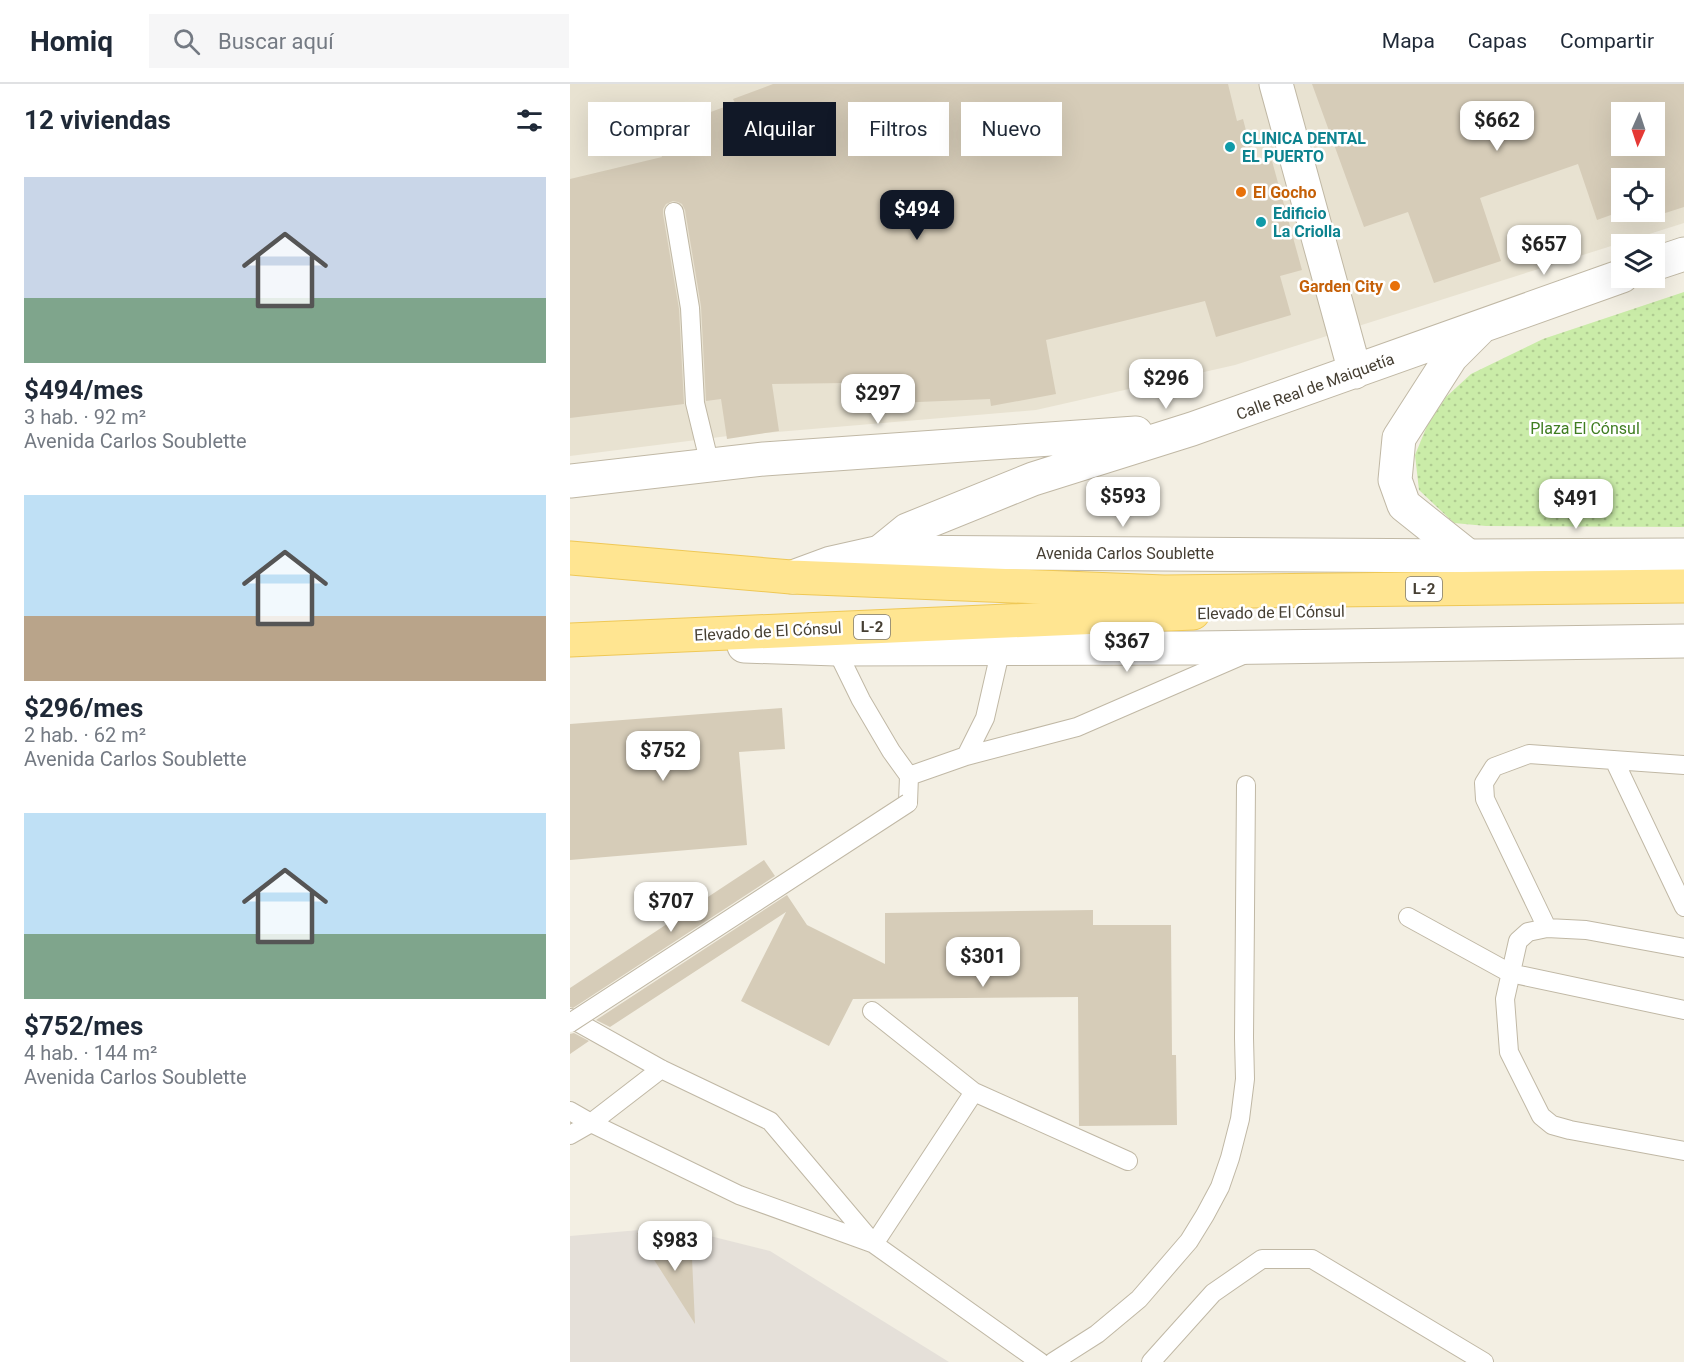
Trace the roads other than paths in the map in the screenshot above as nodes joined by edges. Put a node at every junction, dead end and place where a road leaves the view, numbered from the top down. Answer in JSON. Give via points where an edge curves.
{"nodes":[{"id":1,"x":1276,"y":84,"type":"edge"},
{"id":2,"x":674,"y":212,"type":"dead end"},
{"id":3,"x":1684,"y":254,"type":"edge"},
{"id":4,"x":1665,"y":260,"type":"edge"},
{"id":5,"x":1611,"y":280,"type":"edge"},
{"id":6,"x":1483,"y":325,"type":"junction"},
{"id":7,"x":1355,"y":372,"type":"junction"},
{"id":8,"x":1192,"y":429,"type":"junction"},
{"id":9,"x":710,"y":465,"type":"junction"},
{"id":10,"x":570,"y":481,"type":"edge"},
{"id":11,"x":880,"y":552,"type":"junction"},
{"id":12,"x":1684,"y":555,"type":"edge"},
{"id":13,"x":1468,"y":556,"type":"junction"},
{"id":14,"x":570,"y":558,"type":"edge"},
{"id":15,"x":791,"y":577,"type":"junction"},
{"id":16,"x":1684,"y":586,"type":"edge"},
{"id":17,"x":1684,"y":607,"type":"edge"},
{"id":18,"x":571,"y":640,"type":"edge"},
{"id":19,"x":1684,"y":641,"type":"edge"},
{"id":20,"x":1263,"y":646,"type":"junction"},
{"id":21,"x":1001,"y":648,"type":"junction"},
{"id":22,"x":836,"y":649,"type":"junction"},
{"id":23,"x":966,"y":756,"type":"junction"},
{"id":24,"x":1614,"y":760,"type":"junction"},
{"id":25,"x":1684,"y":765,"type":"edge"},
{"id":26,"x":909,"y":776,"type":"junction"},
{"id":27,"x":1246,"y":785,"type":"dead end"},
{"id":28,"x":1684,"y":907,"type":"edge"},
{"id":29,"x":1407,"y":917,"type":"dead end"},
{"id":30,"x":1546,"y":928,"type":"junction"},
{"id":31,"x":1684,"y":948,"type":"edge"},
{"id":32,"x":1510,"y":974,"type":"junction"},
{"id":33,"x":1684,"y":1010,"type":"edge"},
{"id":34,"x":872,"y":1011,"type":"dead end"},
{"id":35,"x":570,"y":1017,"type":"edge"},
{"id":36,"x":570,"y":1023,"type":"edge"},
{"id":37,"x":661,"y":1069,"type":"junction"},
{"id":38,"x":974,"y":1092,"type":"junction"},
{"id":39,"x":570,"y":1111,"type":"edge"},
{"id":40,"x":591,"y":1123,"type":"junction"},
{"id":41,"x":570,"y":1135,"type":"edge"},
{"id":42,"x":1684,"y":1151,"type":"edge"},
{"id":43,"x":1128,"y":1161,"type":"dead end"},
{"id":44,"x":874,"y":1244,"type":"junction"},
{"id":45,"x":1040,"y":1362,"type":"edge"},
{"id":46,"x":1053,"y":1362,"type":"edge"},
{"id":47,"x":1151,"y":1362,"type":"edge"},
{"id":48,"x":1484,"y":1362,"type":"edge"}],
"edges":[{"from":1,"to":7,"type":"street"},
{"from":2,"to":9,"type":"lane","via":[[690,308],[695,403]]},
{"from":3,"to":4,"type":"street"},
{"from":5,"to":6,"type":"street","name":"Calle Real de Maiquetía"},
{"from":6,"to":7,"type":"street","name":"Calle Real de Maiquetía"},
{"from":6,"to":13,"type":"street","name":"Calle Real de Maiquetía","via":[[1451,357],[1399,438],[1395,480],[1404,505]]},
{"from":7,"to":8,"type":"street","name":"Calle Real de Maiquetía"},
{"from":8,"to":9,"type":"street"},
{"from":8,"to":11,"type":"street","name":"Calle Real de Maiquetía","via":[[1033,479],[908,530]]},
{"from":9,"to":10,"type":"street"},
{"from":11,"to":13,"type":"street","name":"Avenida Carlos Soublette","number":"L-2"},
{"from":11,"to":15,"type":"street","name":"Avenida Carlos Soublette","number":"L-2"},
{"from":12,"to":13,"type":"street","name":"Avenida Carlos Soublette","number":"L-2"},
{"from":14,"to":15,"type":"main road","name":"Avenida Carlos Soublette","number":"L-2"},
{"from":15,"to":16,"type":"main road","name":"Elevado de El Cónsul","number":"L-2","via":[[1164,592]]},
{"from":17,"to":18,"type":"main road","name":"Elevado de El Cónsul","number":"L-2","via":[[1172,613]]},
{"from":18,"to":22,"type":"street","number":"L-2"},
{"from":19,"to":20,"type":"street","number":"L-2"},
{"from":20,"to":21,"type":"street","number":"L-2"},
{"from":20,"to":23,"type":"lane","via":[[1077,727]]},
{"from":21,"to":22,"type":"street","number":"L-2"},
{"from":21,"to":23,"type":"lane","via":[[985,718]]},
{"from":22,"to":26,"type":"lane","via":[[861,700]]},
{"from":23,"to":26,"type":"lane"},
{"from":24,"to":25,"type":"lane"},
{"from":24,"to":28,"type":"lane"},
{"from":24,"to":30,"type":"lane","via":[[1529,754],[1494,767],[1484,783],[1485,799]]},
{"from":26,"to":36,"type":"lane","bridge":true,"via":[[908,803]]},
{"from":27,"to":46,"type":"lane","via":[[1245,1079],[1230,1158],[1220,1187],[1189,1241],[1139,1299],[1097,1334]]},
{"from":29,"to":32,"type":"lane"},
{"from":30,"to":31,"type":"lane","via":[[1586,930]]},
{"from":30,"to":32,"type":"lane","via":[[1528,932],[1518,941]]},
{"from":32,"to":33,"type":"lane"},
{"from":32,"to":42,"type":"lane","via":[[1505,999],[1509,1052],[1541,1116],[1552,1125],[1570,1130]]},
{"from":34,"to":38,"type":"lane"},
{"from":35,"to":37,"type":"lane"},
{"from":37,"to":40,"type":"lane"},
{"from":37,"to":44,"type":"lane","via":[[770,1121]]},
{"from":38,"to":43,"type":"lane"},
{"from":38,"to":44,"type":"lane"},
{"from":39,"to":40,"type":"lane"},
{"from":40,"to":41,"type":"lane"},
{"from":40,"to":44,"type":"lane","via":[[739,1195]]},
{"from":44,"to":45,"type":"lane"},
{"from":47,"to":48,"type":"lane","via":[[1213,1293],[1262,1258],[1312,1258]]}]}
